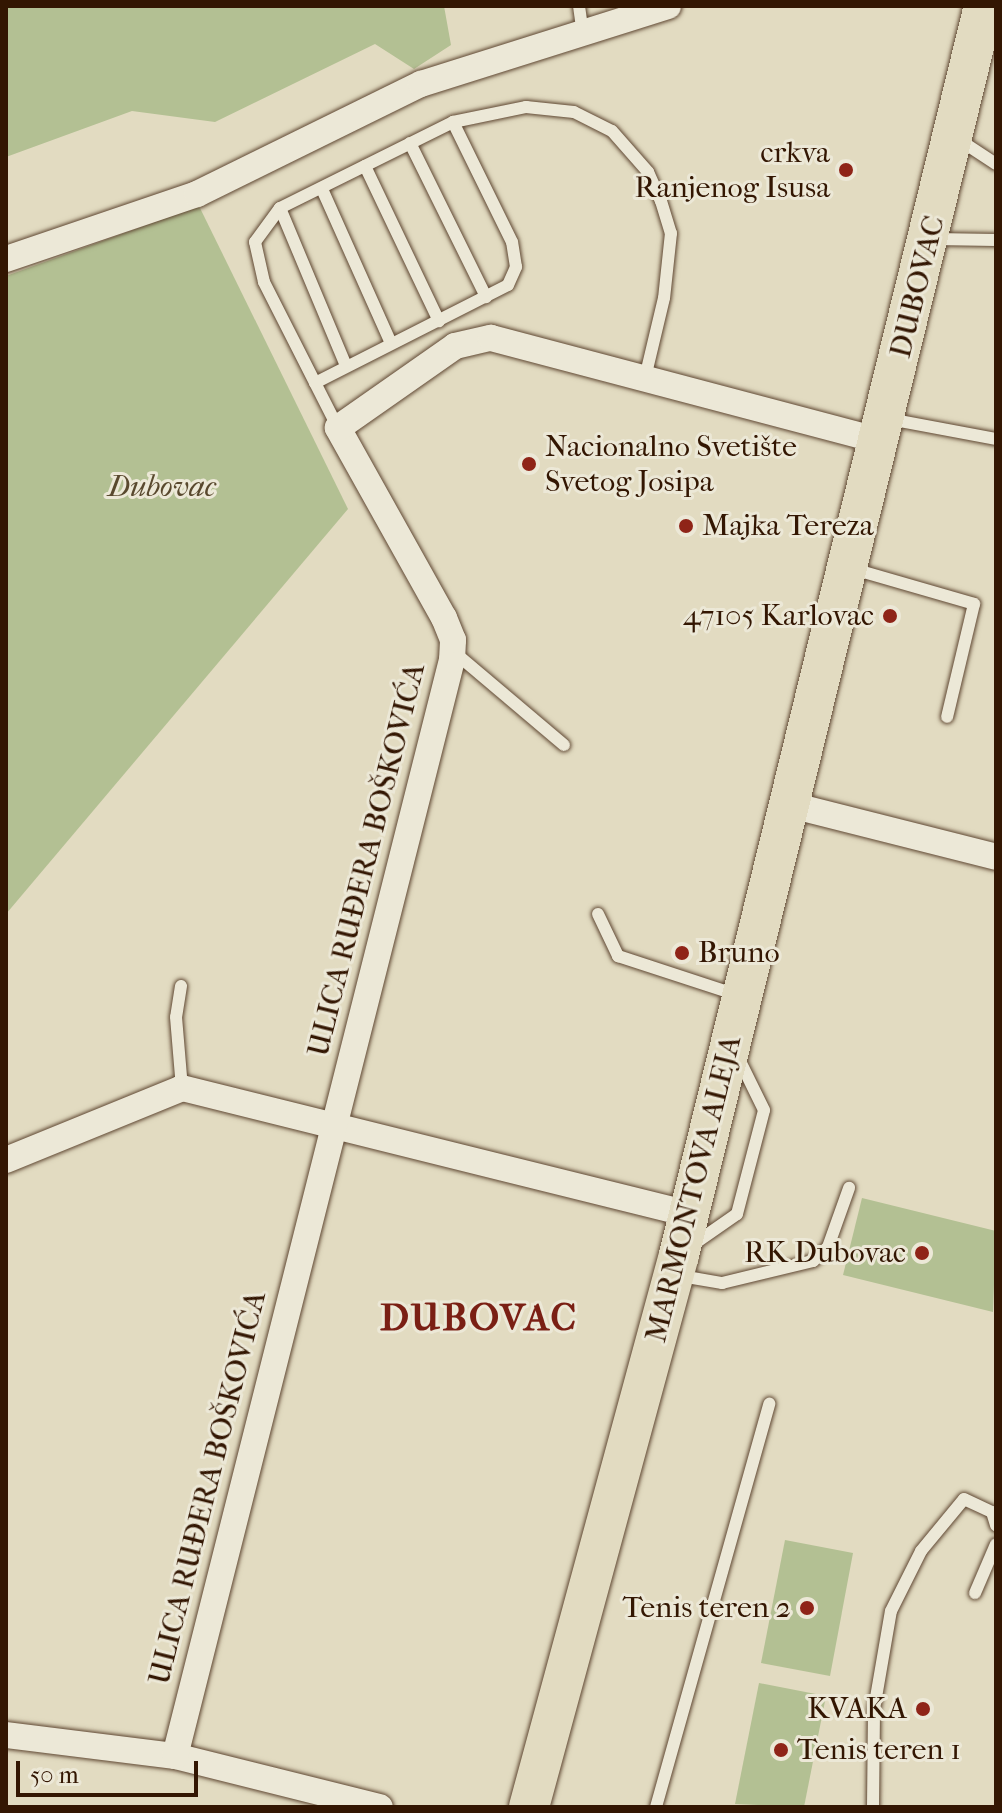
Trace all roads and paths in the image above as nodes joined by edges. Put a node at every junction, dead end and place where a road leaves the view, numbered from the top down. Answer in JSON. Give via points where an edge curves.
{"nodes":[{"id":1,"x":579,"y":6,"type":"edge"},
{"id":2,"x":668,"y":6,"type":"edge"},
{"id":3,"x":984,"y":6,"type":"edge"},
{"id":4,"x":583,"y":35,"type":"junction"},
{"id":5,"x":453,"y":122,"type":"junction"},
{"id":6,"x":954,"y":137,"type":"junction"},
{"id":7,"x":410,"y":143,"type":"junction"},
{"id":8,"x":996,"y":164,"type":"edge"},
{"id":9,"x":365,"y":166,"type":"junction"},
{"id":10,"x":322,"y":189,"type":"junction"},
{"id":11,"x":280,"y":208,"type":"junction"},
{"id":12,"x":930,"y":239,"type":"junction"},
{"id":13,"x":996,"y":240,"type":"edge"},
{"id":14,"x":6,"y":259,"type":"edge"},
{"id":15,"x":486,"y":297,"type":"junction"},
{"id":16,"x":439,"y":321,"type":"junction"},
{"id":17,"x":391,"y":343,"type":"junction"},
{"id":18,"x":346,"y":366,"type":"junction"},
{"id":19,"x":645,"y":378,"type":"junction"},
{"id":20,"x":315,"y":383,"type":"junction"},
{"id":21,"x":338,"y":428,"type":"junction"},
{"id":22,"x":883,"y":430,"type":"junction"},
{"id":23,"x":996,"y":439,"type":"edge"},
{"id":24,"x":850,"y":568,"type":"junction"},
{"id":25,"x":452,"y":651,"type":"junction"},
{"id":26,"x":947,"y":717,"type":"dead end"},
{"id":27,"x":564,"y":745,"type":"dead end"},
{"id":28,"x":791,"y":805,"type":"junction"},
{"id":29,"x":996,"y":857,"type":"edge"},
{"id":30,"x":598,"y":914,"type":"dead end"},
{"id":31,"x":181,"y":986,"type":"dead end"},
{"id":32,"x":743,"y":997,"type":"junction"},
{"id":33,"x":732,"y":1044,"type":"junction"},
{"id":34,"x":182,"y":1088,"type":"junction"},
{"id":35,"x":332,"y":1124,"type":"junction"},
{"id":36,"x":6,"y":1160,"type":"edge"},
{"id":37,"x":849,"y":1188,"type":"dead end"},
{"id":38,"x":689,"y":1214,"type":"junction"},
{"id":39,"x":676,"y":1265,"type":"junction"},
{"id":40,"x":769,"y":1404,"type":"dead end"},
{"id":41,"x":996,"y":1525,"type":"edge"},
{"id":42,"x":996,"y":1544,"type":"edge"},
{"id":43,"x":975,"y":1593,"type":"dead end"},
{"id":44,"x":6,"y":1735,"type":"edge"},
{"id":45,"x":175,"y":1756,"type":"junction"},
{"id":46,"x":380,"y":1807,"type":"edge"},
{"id":47,"x":529,"y":1807,"type":"edge"},
{"id":48,"x":656,"y":1807,"type":"edge"},
{"id":49,"x":873,"y":1807,"type":"edge"}],
"edges":[{"from":1,"to":4,"type":"lane"},
{"from":2,"to":4,"type":"street"},
{"from":3,"to":6,"type":"main road","name":"DUBOVAC"},
{"from":4,"to":14,"type":"street","via":[[421,84],[197,194]]},
{"from":5,"to":7,"type":"lane"},
{"from":5,"to":15,"type":"lane","via":[[512,242],[516,267],[508,285]]},
{"from":5,"to":19,"type":"lane","via":[[526,107],[574,112],[612,131],[648,172],[671,233],[664,298]]},
{"from":6,"to":8,"type":"lane"},
{"from":6,"to":12,"type":"main road","name":"DUBOVAC"},
{"from":7,"to":9,"type":"lane"},
{"from":7,"to":15,"type":"lane"},
{"from":9,"to":10,"type":"lane"},
{"from":9,"to":16,"type":"lane"},
{"from":10,"to":11,"type":"lane"},
{"from":10,"to":17,"type":"lane"},
{"from":11,"to":18,"type":"lane"},
{"from":11,"to":20,"type":"lane","via":[[255,242],[264,282]]},
{"from":12,"to":13,"type":"lane"},
{"from":12,"to":22,"type":"main road","name":"DUBOVAC"},
{"from":15,"to":16,"type":"lane"},
{"from":16,"to":17,"type":"lane"},
{"from":17,"to":18,"type":"lane"},
{"from":18,"to":20,"type":"lane"},
{"from":19,"to":21,"type":"street","via":[[506,340],[469,340]]},
{"from":19,"to":22,"type":"street"},
{"from":20,"to":21,"type":"lane"},
{"from":21,"to":25,"type":"street","name":"ULICA RUĐERA BOŠKOVIĆA","via":[[444,618]]},
{"from":22,"to":23,"type":"lane"},
{"from":22,"to":24,"type":"main road","name":"DUBOVAC"},
{"from":24,"to":26,"type":"lane","via":[[974,604]]},
{"from":24,"to":28,"type":"main road","name":"MARMONTOVA ALEJA"},
{"from":25,"to":27,"type":"lane"},
{"from":25,"to":35,"type":"street","name":"ULICA RUĐERA BOŠKOVIĆA"},
{"from":28,"to":29,"type":"street"},
{"from":28,"to":32,"type":"main road","name":"MARMONTOVA ALEJA"},
{"from":30,"to":32,"type":"lane","via":[[618,956]]},
{"from":31,"to":34,"type":"lane","via":[[176,1017]]},
{"from":32,"to":33,"type":"main road","name":"MARMONTOVA ALEJA"},
{"from":33,"to":38,"type":"main road","name":"MARMONTOVA ALEJA"},
{"from":33,"to":39,"type":"lane","via":[[764,1110],[737,1214]]},
{"from":34,"to":35,"type":"street"},
{"from":34,"to":36,"type":"street"},
{"from":35,"to":38,"type":"street"},
{"from":35,"to":45,"type":"street","name":"ULICA RUĐERA BOŠKOVIĆA"},
{"from":37,"to":39,"type":"lane","via":[[828,1247],[813,1261],[722,1283]]},
{"from":38,"to":39,"type":"main road","name":"MARMONTOVA ALEJA"},
{"from":39,"to":47,"type":"main road","name":"MARMONTOVA ALEJA"},
{"from":40,"to":48,"type":"lane"},
{"from":41,"to":49,"type":"lane","via":[[992,1512],[964,1499],[921,1551],[891,1611],[874,1709]]},
{"from":42,"to":43,"type":"lane"},
{"from":44,"to":45,"type":"street"},
{"from":45,"to":46,"type":"street"}]}
